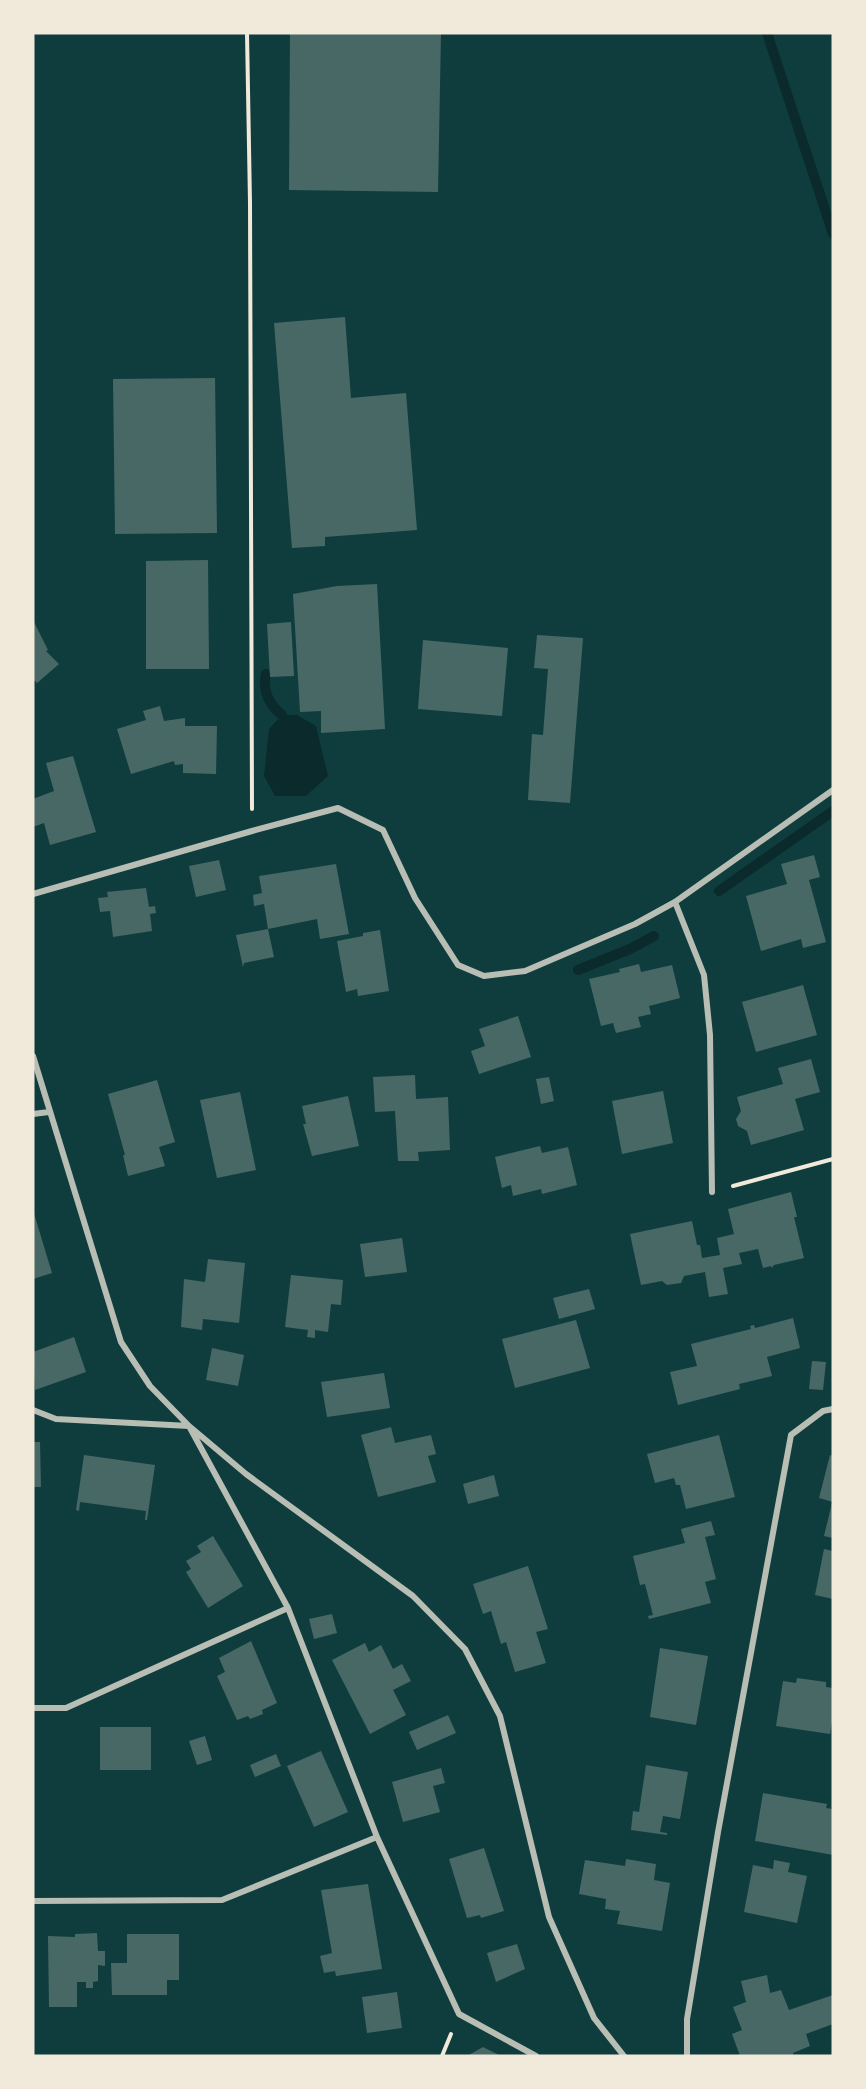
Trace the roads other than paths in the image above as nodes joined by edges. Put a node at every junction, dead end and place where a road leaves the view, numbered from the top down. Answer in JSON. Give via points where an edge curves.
{"nodes":[{"id":1,"x":833,"y":790,"type":"edge"},
{"id":2,"x":33,"y":894,"type":"edge"},
{"id":3,"x":675,"y":902,"type":"junction"},
{"id":4,"x":33,"y":1056,"type":"edge"},
{"id":5,"x":49,"y":1112,"type":"junction"},
{"id":6,"x":33,"y":1114,"type":"edge"},
{"id":7,"x":712,"y":1192,"type":"road end"},
{"id":8,"x":833,"y":1409,"type":"edge"},
{"id":9,"x":33,"y":1410,"type":"edge"},
{"id":10,"x":189,"y":1426,"type":"junction"},
{"id":11,"x":288,"y":1608,"type":"junction"},
{"id":12,"x":33,"y":1708,"type":"edge"},
{"id":13,"x":377,"y":1836,"type":"junction"},
{"id":14,"x":33,"y":1902,"type":"edge"},
{"id":15,"x":536,"y":2056,"type":"edge"},
{"id":16,"x":624,"y":2056,"type":"edge"},
{"id":17,"x":687,"y":2056,"type":"edge"}],
"edges":[{"from":1,"to":3,"type":"street"},
{"from":2,"to":3,"type":"street","via":[[338,808],[383,830],[415,898],[458,965],[484,976],[525,970],[635,924]]},
{"from":3,"to":7,"type":"street","via":[[704,975],[710,1035]]},
{"from":4,"to":5,"type":"street"},
{"from":5,"to":6,"type":"street"},
{"from":5,"to":10,"type":"street","via":[[121,1342],[150,1386]]},
{"from":8,"to":17,"type":"street","via":[[824,1411],[791,1435],[718,1832],[687,2019]]},
{"from":9,"to":10,"type":"street","via":[[56,1419]]},
{"from":10,"to":11,"type":"street"},
{"from":10,"to":16,"type":"street","via":[[246,1474],[413,1596],[465,1649],[500,1716],[549,1917],[594,2018]]},
{"from":11,"to":12,"type":"street","via":[[66,1707]]},
{"from":11,"to":13,"type":"street"},
{"from":13,"to":14,"type":"street","via":[[222,1900]]},
{"from":13,"to":15,"type":"street","via":[[459,2014]]}]}
